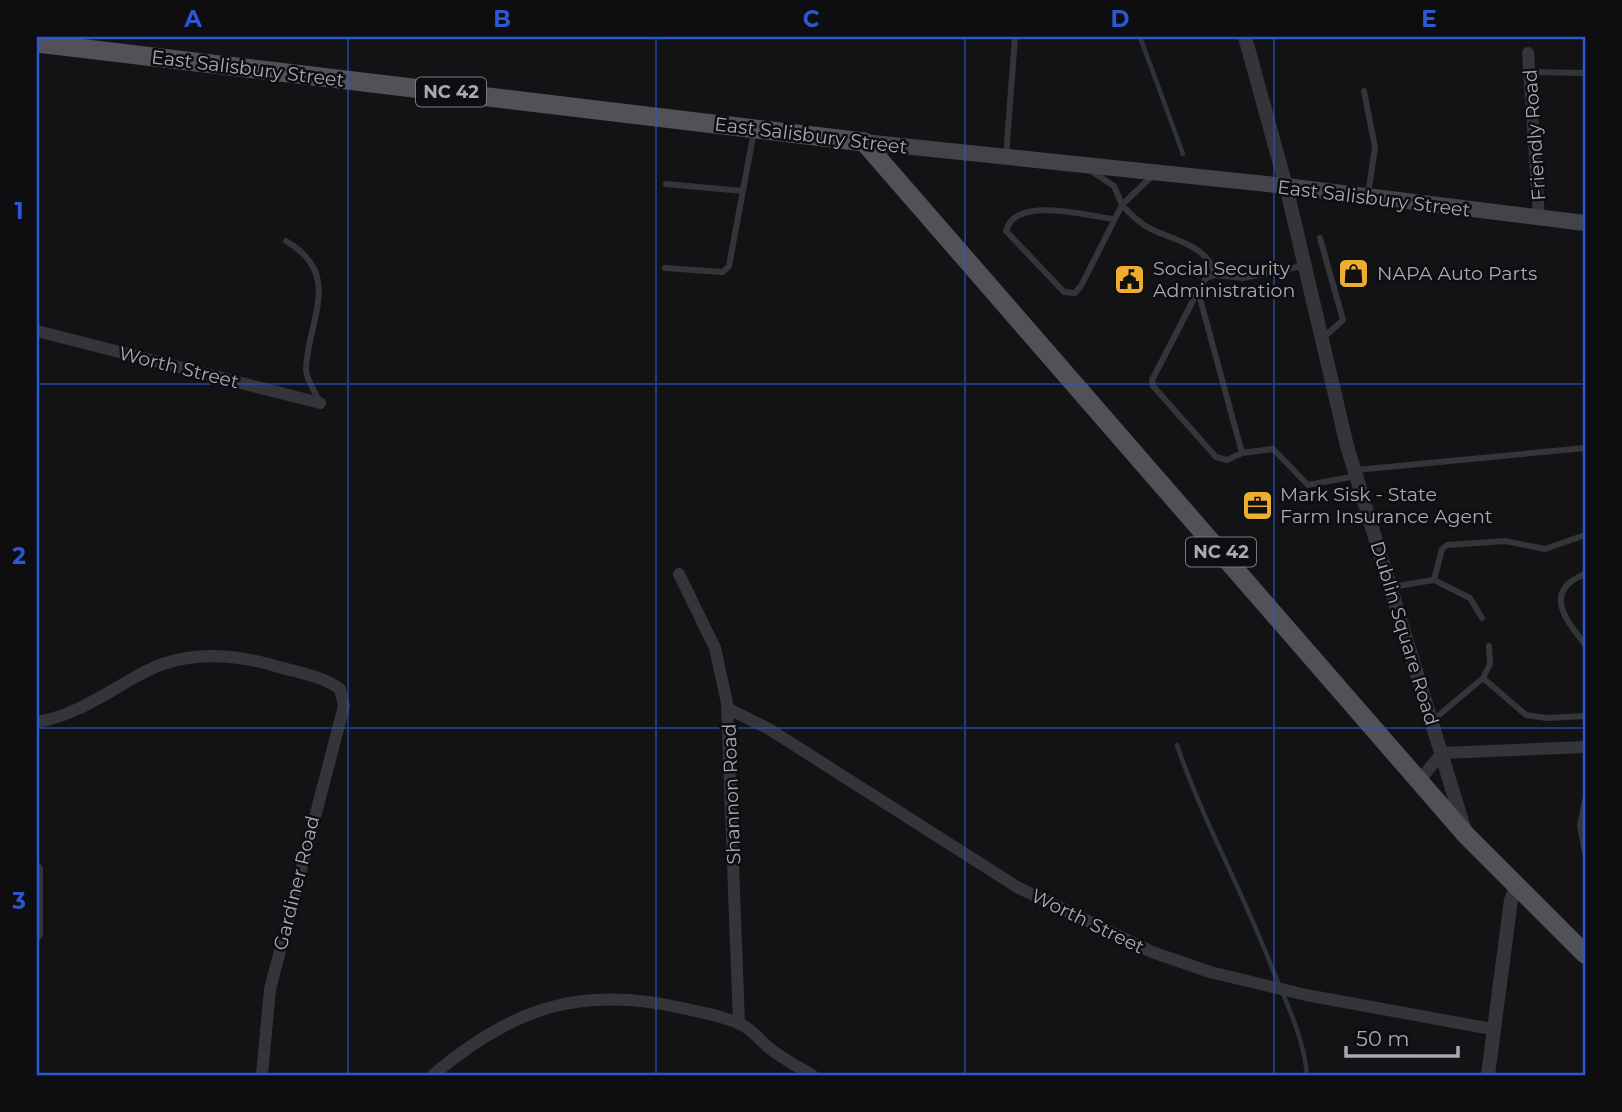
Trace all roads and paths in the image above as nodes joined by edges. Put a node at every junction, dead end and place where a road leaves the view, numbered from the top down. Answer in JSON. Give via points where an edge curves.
{"nodes":[{"id":1,"x":1016,"y":37,"type":"edge"},
{"id":2,"x":1245,"y":37,"type":"edge"},
{"id":3,"x":37,"y":43,"type":"edge"},
{"id":4,"x":1528,"y":53,"type":"dead end"},
{"id":5,"x":1530,"y":72,"type":"junction"},
{"id":6,"x":1585,"y":73,"type":"edge"},
{"id":7,"x":1364,"y":91,"type":"dead end"},
{"id":8,"x":754,"y":129,"type":"junction"},
{"id":9,"x":864,"y":142,"type":"junction"},
{"id":10,"x":1006,"y":157,"type":"junction"},
{"id":11,"x":1081,"y":165,"type":"junction"},
{"id":12,"x":1156,"y":173,"type":"junction"},
{"id":13,"x":666,"y":184,"type":"dead end"},
{"id":14,"x":1286,"y":186,"type":"junction"},
{"id":15,"x":743,"y":191,"type":"junction"},
{"id":16,"x":1367,"y":197,"type":"junction"},
{"id":17,"x":1122,"y":205,"type":"junction"},
{"id":18,"x":1539,"y":217,"type":"junction"},
{"id":19,"x":1115,"y":219,"type":"junction"},
{"id":20,"x":1585,"y":223,"type":"edge"},
{"id":21,"x":1320,"y":237,"type":"dead end"},
{"id":22,"x":286,"y":241,"type":"dead end"},
{"id":23,"x":1304,"y":265,"type":"junction"},
{"id":24,"x":665,"y":268,"type":"dead end"},
{"id":25,"x":1215,"y":275,"type":"junction"},
{"id":26,"x":1198,"y":291,"type":"junction"},
{"id":27,"x":37,"y":331,"type":"edge"},
{"id":28,"x":1322,"y":339,"type":"junction"},
{"id":29,"x":320,"y":403,"type":"joint"},
{"id":30,"x":1585,"y":448,"type":"edge"},
{"id":31,"x":1242,"y":453,"type":"junction"},
{"id":32,"x":1355,"y":473,"type":"junction"},
{"id":33,"x":1585,"y":535,"type":"edge"},
{"id":34,"x":679,"y":574,"type":"dead end"},
{"id":35,"x":1585,"y":574,"type":"edge"},
{"id":36,"x":1434,"y":580,"type":"junction"},
{"id":37,"x":1391,"y":587,"type":"junction"},
{"id":38,"x":1482,"y":618,"type":"dead end"},
{"id":39,"x":1585,"y":644,"type":"edge"},
{"id":40,"x":1489,"y":646,"type":"dead end"},
{"id":41,"x":1483,"y":678,"type":"junction"},
{"id":42,"x":727,"y":708,"type":"junction"},
{"id":43,"x":1585,"y":716,"type":"edge"},
{"id":44,"x":1432,"y":721,"type":"junction"},
{"id":45,"x":37,"y":722,"type":"edge"},
{"id":46,"x":1585,"y":747,"type":"edge"},
{"id":47,"x":1442,"y":753,"type":"junction"},
{"id":48,"x":1419,"y":781,"type":"junction"},
{"id":49,"x":1585,"y":803,"type":"edge"},
{"id":50,"x":1466,"y":835,"type":"junction"},
{"id":51,"x":1585,"y":852,"type":"edge"},
{"id":52,"x":37,"y":869,"type":"edge"},
{"id":53,"x":1517,"y":886,"type":"junction"},
{"id":54,"x":37,"y":934,"type":"edge"},
{"id":55,"x":1585,"y":954,"type":"edge"},
{"id":56,"x":739,"y":1024,"type":"junction"},
{"id":57,"x":1492,"y":1029,"type":"junction"},
{"id":58,"x":262,"y":1075,"type":"edge"},
{"id":59,"x":433,"y":1075,"type":"edge"},
{"id":60,"x":812,"y":1075,"type":"edge"},
{"id":61,"x":1488,"y":1075,"type":"edge"}],
"edges":[{"from":1,"to":10,"type":"lane"},
{"from":2,"to":14,"type":"street","name":"Dublin Square Road"},
{"from":3,"to":8,"type":"main road","name":"East Salisbury Street","number":"NC 42"},
{"from":4,"to":5,"type":"street","name":"Friendly Road"},
{"from":5,"to":6,"type":"lane"},
{"from":5,"to":18,"type":"street","name":"Friendly Road"},
{"from":7,"to":16,"type":"lane","via":[[1375,147]]},
{"from":8,"to":9,"type":"main road","name":"East Salisbury Street","number":"NC 42"},
{"from":8,"to":15,"type":"lane"},
{"from":9,"to":10,"type":"main road","name":"East Salisbury Street"},
{"from":9,"to":48,"type":"main road","number":"NC 42"},
{"from":10,"to":11,"type":"main road","name":"East Salisbury Street"},
{"from":11,"to":12,"type":"main road","name":"East Salisbury Street"},
{"from":11,"to":17,"type":"lane","via":[[1114,186]]},
{"from":12,"to":14,"type":"main road","name":"East Salisbury Street"},
{"from":12,"to":17,"type":"lane"},
{"from":13,"to":15,"type":"lane"},
{"from":14,"to":16,"type":"main road","name":"East Salisbury Street"},
{"from":14,"to":23,"type":"street","name":"Dublin Square Road"},
{"from":15,"to":24,"type":"lane","via":[[729,266],[723,272]]},
{"from":16,"to":18,"type":"main road","name":"East Salisbury Street"},
{"from":17,"to":19,"type":"lane"},
{"from":17,"to":25,"type":"lane","via":[[1133,218],[1203,253]]},
{"from":18,"to":20,"type":"main road","name":"East Salisbury Street"},
{"from":19,"to":19,"type":"lane","via":[[1075,293],[1064,292],[1006,231],[1012,218],[1042,209]]},
{"from":21,"to":28,"type":"lane","via":[[1343,320]]},
{"from":22,"to":29,"type":"lane","via":[[305,252],[318,280],[318,313],[305,370]]},
{"from":23,"to":25,"type":"lane","via":[[1243,278]]},
{"from":23,"to":28,"type":"street","name":"Dublin Square Road"},
{"from":25,"to":26,"type":"lane","via":[[1206,278]]},
{"from":26,"to":31,"type":"lane"},
{"from":26,"to":31,"type":"lane","via":[[1153,386],[1216,457],[1227,460]]},
{"from":27,"to":29,"type":"street","name":"Worth Street"},
{"from":28,"to":32,"type":"street","name":"Dublin Square Road"},
{"from":30,"to":32,"type":"lane"},
{"from":31,"to":32,"type":"lane","via":[[1273,449],[1308,485]]},
{"from":32,"to":37,"type":"street","name":"Dublin Square Road"},
{"from":33,"to":36,"type":"lane","via":[[1545,550],[1505,541],[1447,545]]},
{"from":34,"to":42,"type":"street","name":"Shannon Road","via":[[715,648]]},
{"from":35,"to":39,"type":"lane","via":[[1567,582],[1561,590],[1561,604]]},
{"from":36,"to":37,"type":"lane"},
{"from":36,"to":38,"type":"lane","via":[[1470,598]]},
{"from":37,"to":44,"type":"street","name":"Dublin Square Road"},
{"from":40,"to":41,"type":"lane","via":[[1490,664]]},
{"from":41,"to":43,"type":"lane","via":[[1526,715]]},
{"from":41,"to":44,"type":"lane"},
{"from":42,"to":56,"type":"street","name":"Shannon Road"},
{"from":42,"to":57,"type":"street","name":"Worth Street","via":[[769,729],[1017,887],[1152,952],[1210,972],[1306,995]]},
{"from":44,"to":47,"type":"street","name":"Dublin Square Road"},
{"from":45,"to":58,"type":"street","name":"Gardiner Road","via":[[102,699],[160,666],[205,656],[253,660],[317,677],[342,694],[344,706],[270,989]]},
{"from":46,"to":47,"type":"street"},
{"from":47,"to":48,"type":"street"},
{"from":47,"to":50,"type":"street","name":"Dublin Square Road"},
{"from":48,"to":50,"type":"main road","number":"NC 42"},
{"from":49,"to":51,"type":"lane","via":[[1580,826]]},
{"from":50,"to":53,"type":"main road","number":"NC 42"},
{"from":52,"to":54,"type":"street"},
{"from":53,"to":55,"type":"main road","number":"NC 42"},
{"from":53,"to":57,"type":"street"},
{"from":56,"to":59,"type":"street","via":[[644,1002],[599,998],[567,1003],[491,1031]]},
{"from":56,"to":60,"type":"street"},
{"from":57,"to":61,"type":"street"}]}
